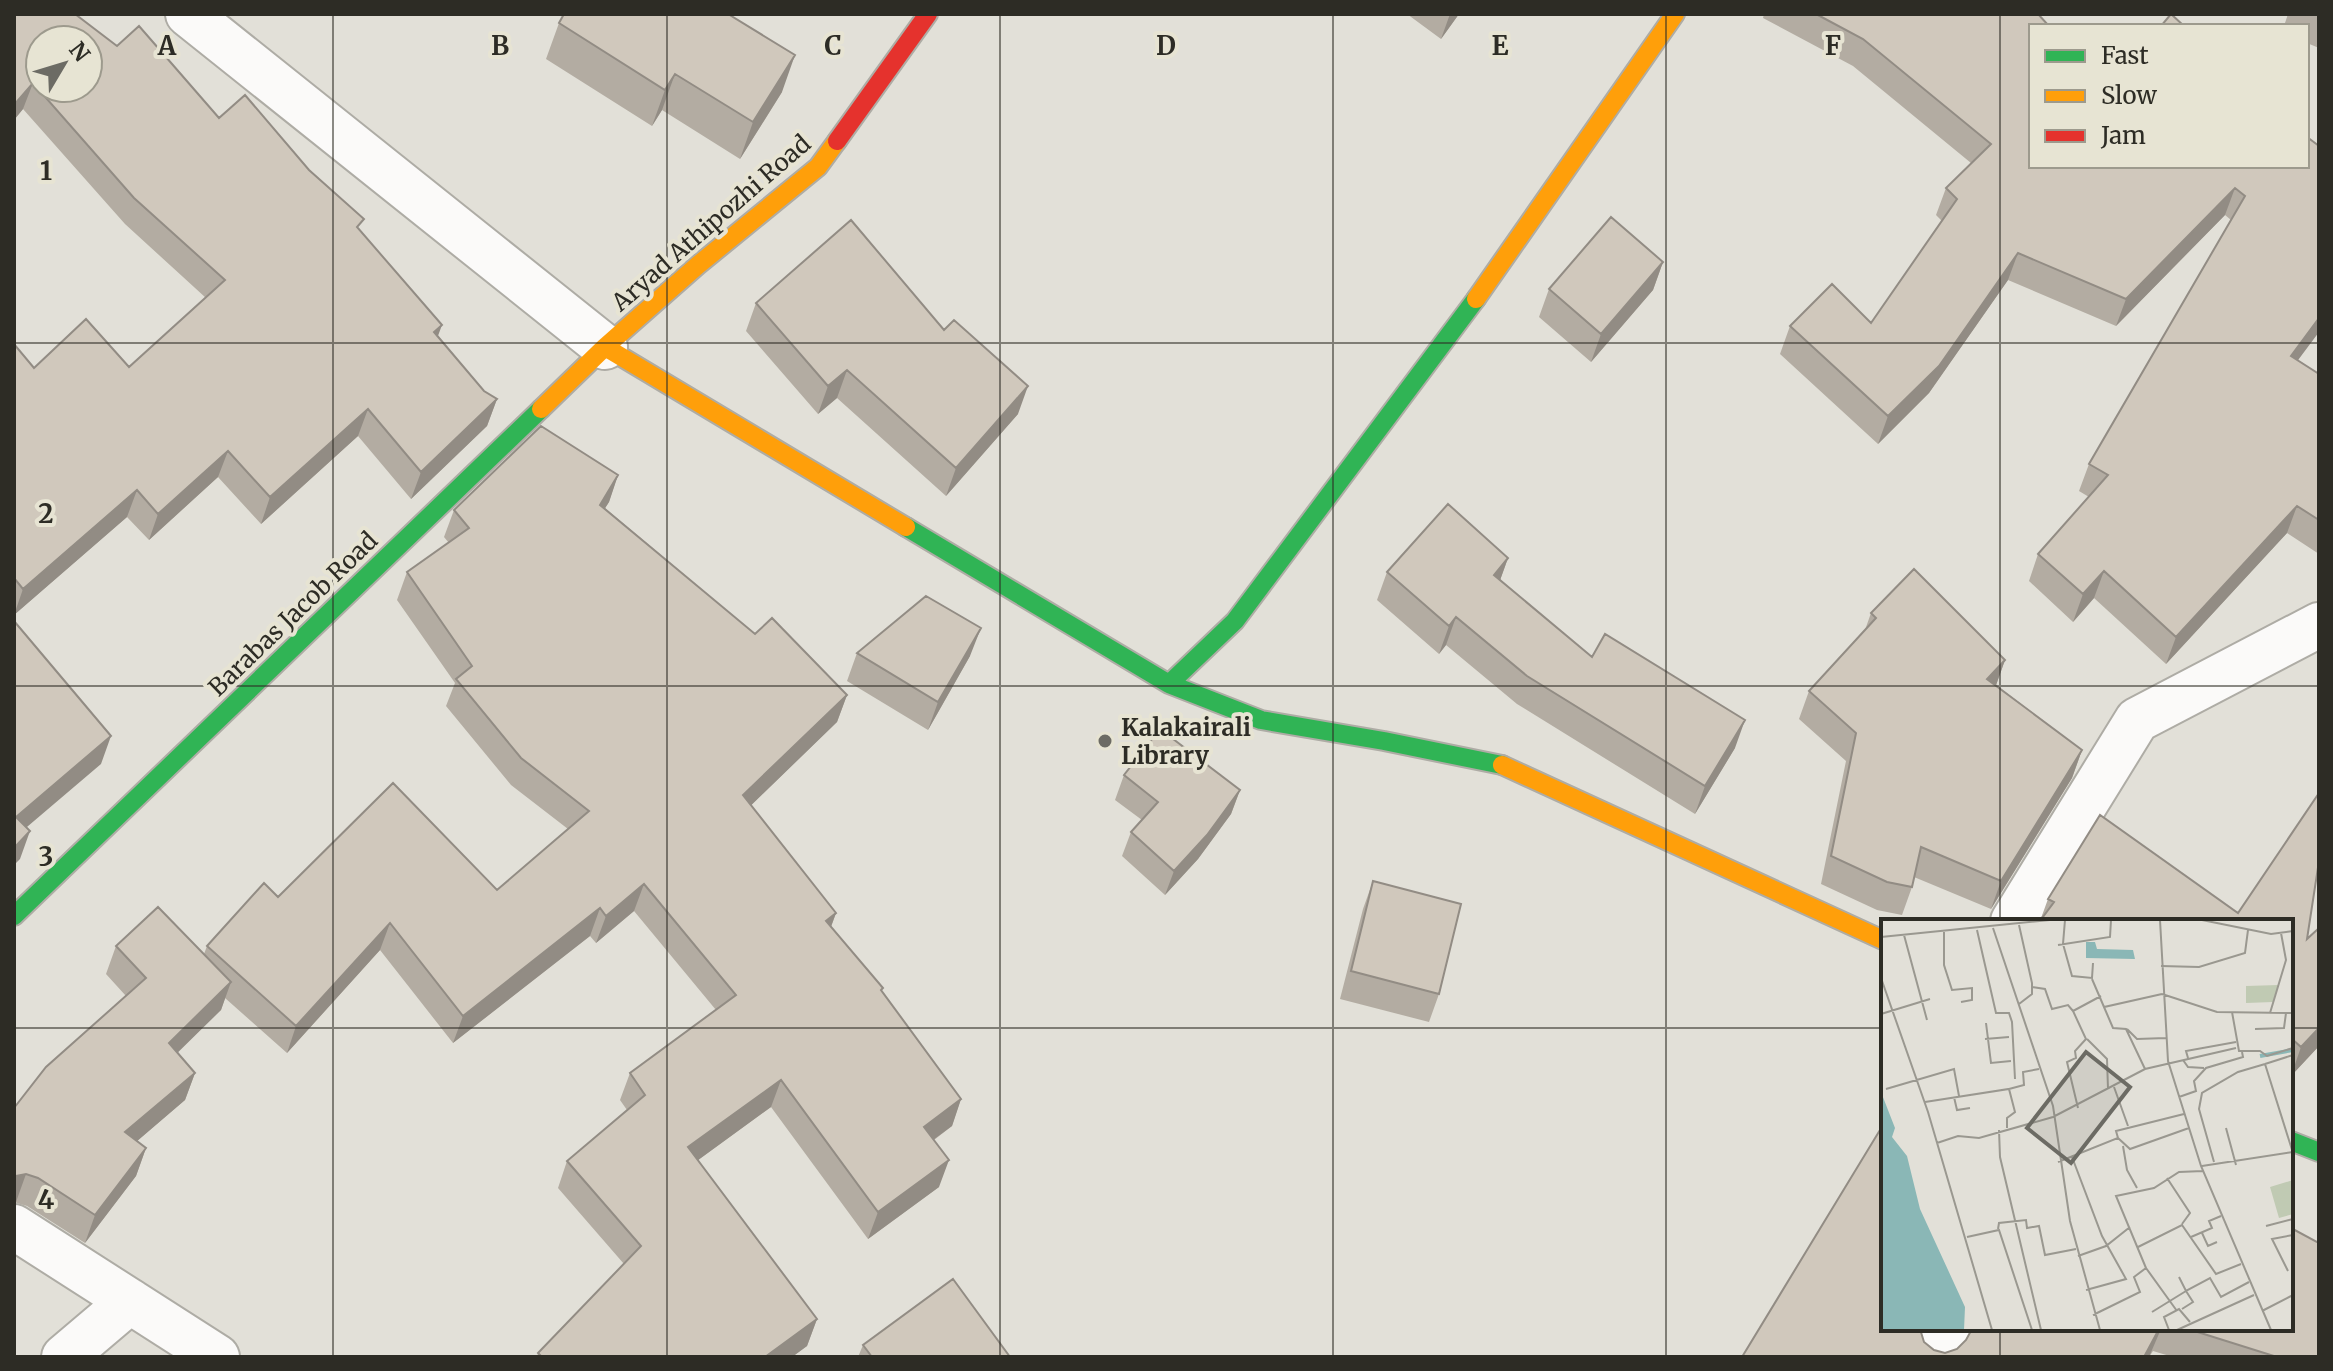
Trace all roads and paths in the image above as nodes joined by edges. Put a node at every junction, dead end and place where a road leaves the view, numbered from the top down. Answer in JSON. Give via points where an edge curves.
{"nodes":[{"id":1,"x":188,"y":14,"type":"edge"},
{"id":2,"x":928,"y":14,"type":"edge"},
{"id":3,"x":1675,"y":14,"type":"edge"},
{"id":4,"x":605,"y":347,"type":"junction"},
{"id":5,"x":2319,"y":625,"type":"edge"},
{"id":6,"x":1169,"y":684,"type":"junction"},
{"id":7,"x":14,"y":916,"type":"edge"},
{"id":8,"x":2014,"y":919,"type":"edge"},
{"id":9,"x":1881,"y":939,"type":"edge"},
{"id":10,"x":2293,"y":1142,"type":"edge"},
{"id":11,"x":2319,"y":1152,"type":"edge"},
{"id":12,"x":14,"y":1227,"type":"edge"},
{"id":13,"x":130,"y":1301,"type":"junction"},
{"id":14,"x":1948,"y":1331,"type":"edge"},
{"id":15,"x":64,"y":1357,"type":"edge"},
{"id":16,"x":217,"y":1357,"type":"edge"},
{"id":17,"x":1934,"y":1357,"type":"edge"}],
"edges":[{"from":1,"to":4,"type":"street"},
{"from":2,"to":4,"type":"street","name":"Aryad Athipozhi Road","via":[[818,167]]},
{"from":3,"to":6,"type":"street","via":[[1460,322],[1235,621]]},
{"from":4,"to":6,"type":"street"},
{"from":4,"to":7,"type":"street","name":"Barabas Jacob Road"},
{"from":5,"to":8,"type":"street","via":[[2137,720]]},
{"from":6,"to":9,"type":"street","via":[[1261,720],[1507,766]]},
{"from":10,"to":11,"type":"street"},
{"from":12,"to":13,"type":"street"},
{"from":13,"to":15,"type":"street"},
{"from":13,"to":16,"type":"street"},
{"from":14,"to":17,"type":"street"}]}
